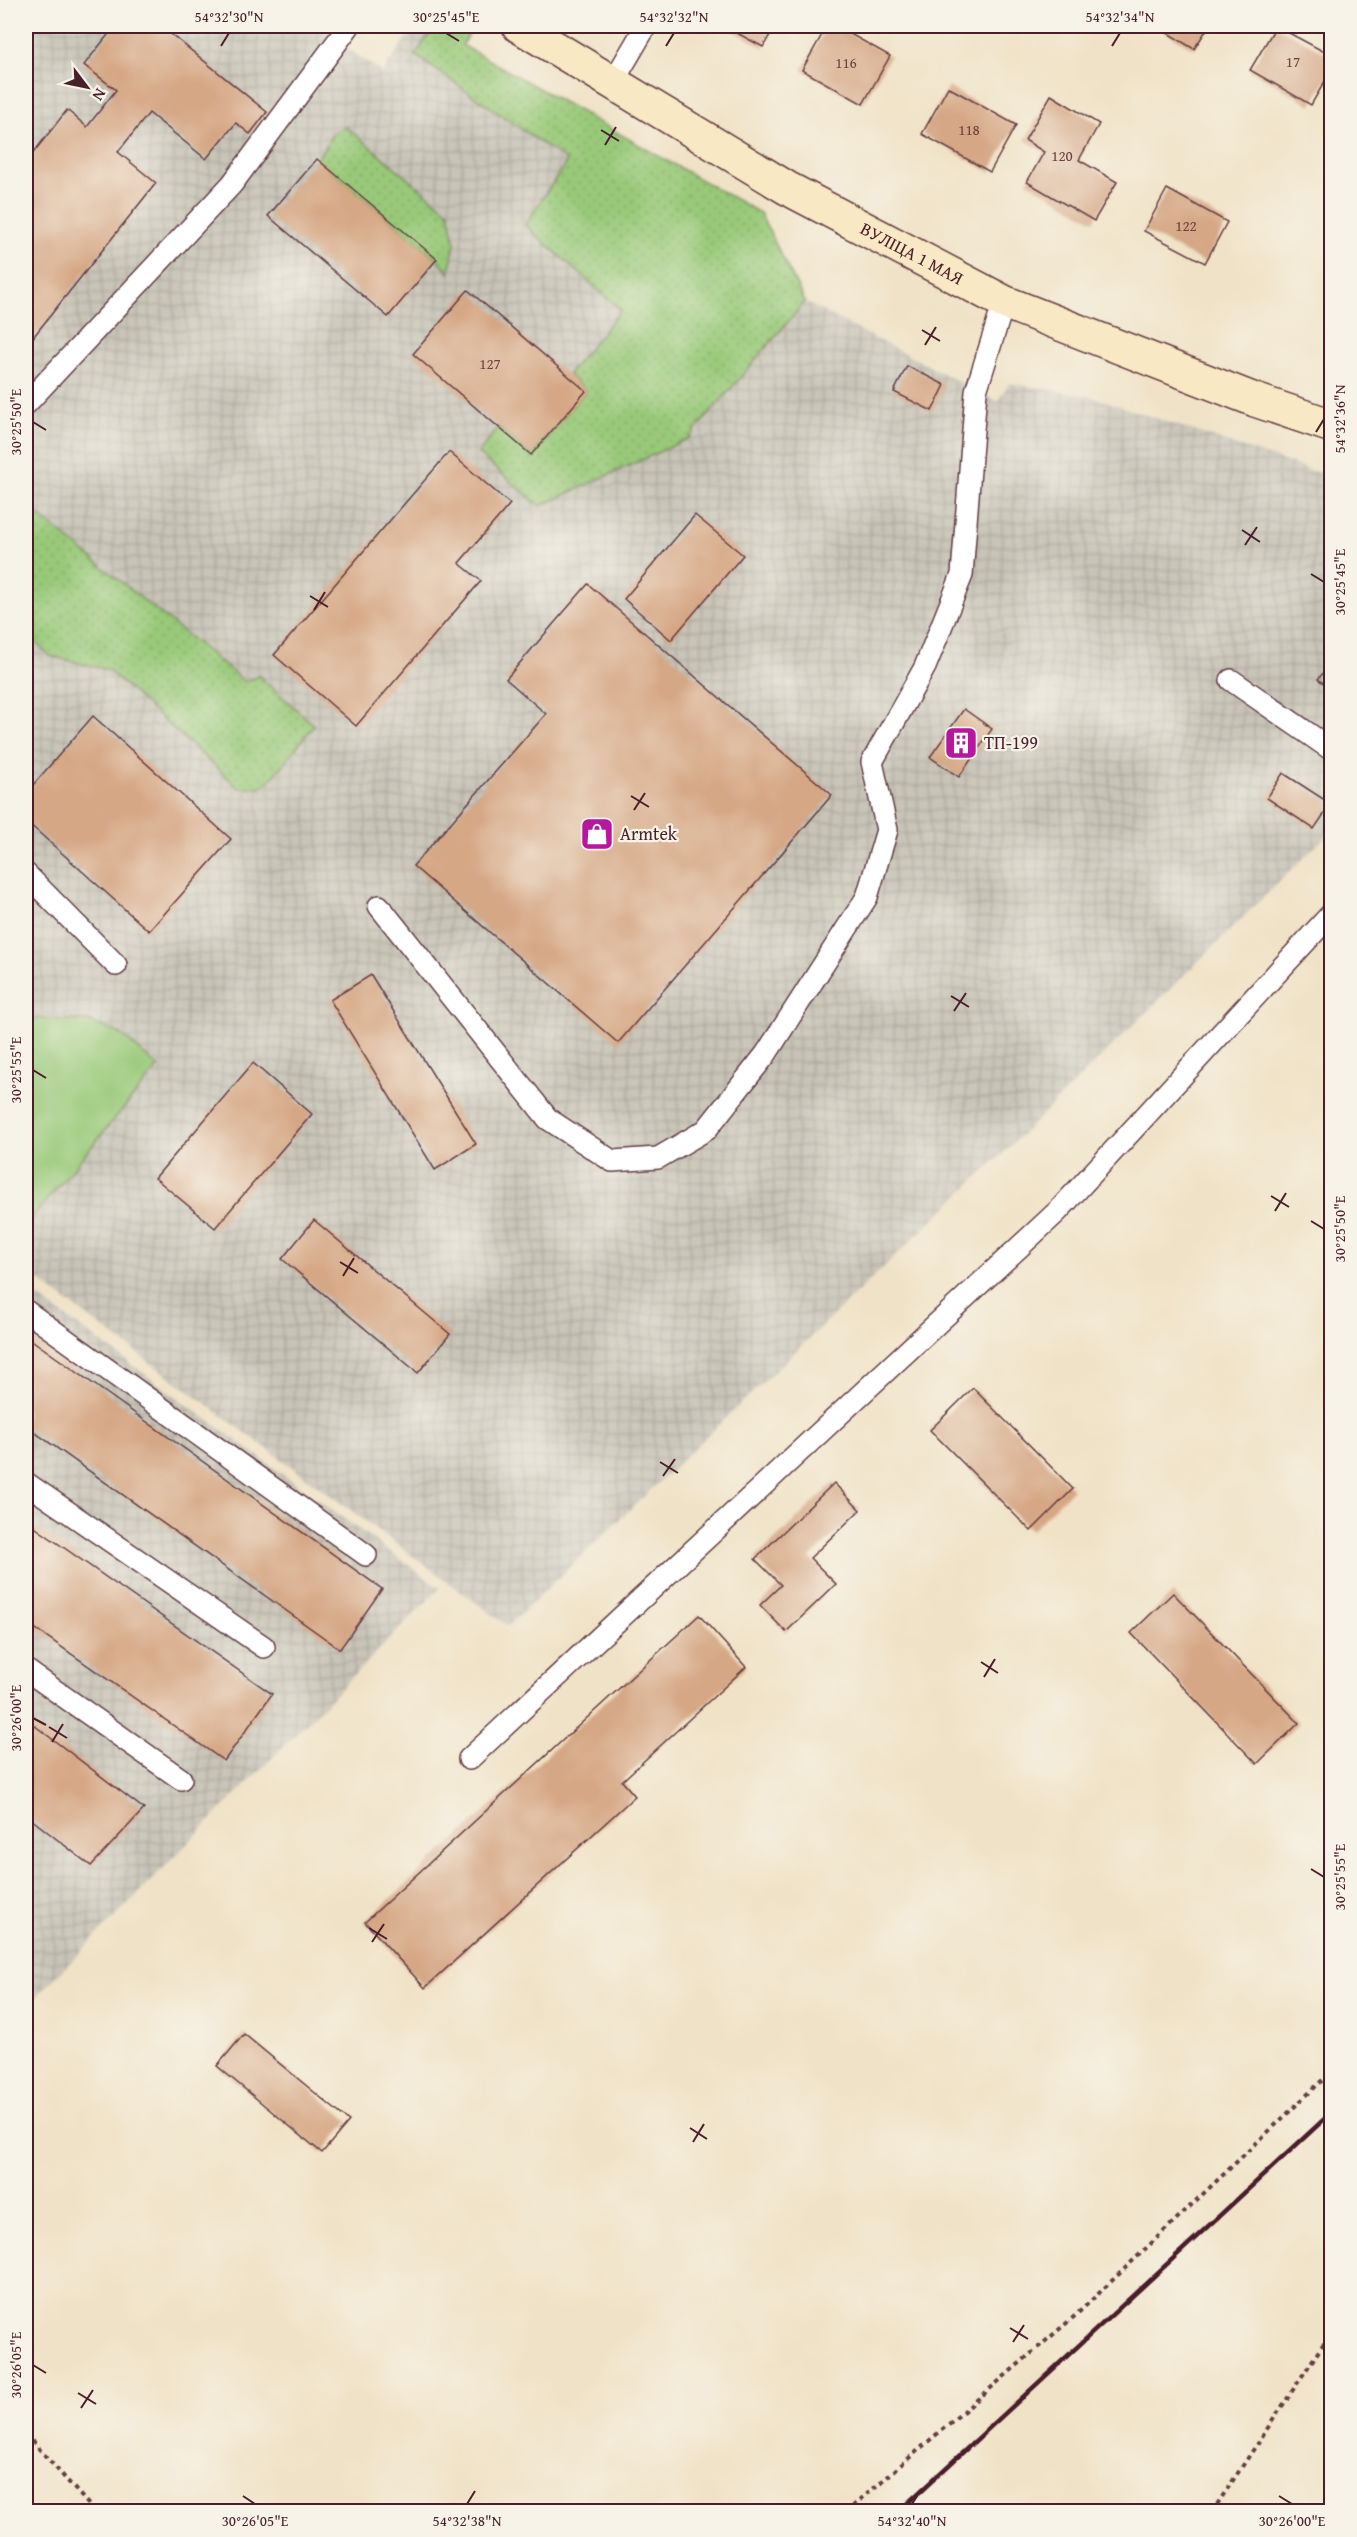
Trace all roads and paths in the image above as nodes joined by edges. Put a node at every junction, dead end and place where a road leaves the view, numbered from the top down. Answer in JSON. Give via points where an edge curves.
{"nodes":[{"id":1,"x":349,"y":26,"type":"edge"},
{"id":2,"x":519,"y":26,"type":"edge"},
{"id":3,"x":646,"y":26,"type":"edge"},
{"id":4,"x":613,"y":82,"type":"junction"},
{"id":5,"x":1004,"y":302,"type":"junction"},
{"id":6,"x":26,"y":404,"type":"edge"},
{"id":7,"x":1332,"y":426,"type":"edge"},
{"id":8,"x":1230,"y":680,"type":"dead end"},
{"id":9,"x":1332,"y":750,"type":"edge"},
{"id":10,"x":26,"y":874,"type":"edge"},
{"id":11,"x":379,"y":906,"type":"dead end"},
{"id":12,"x":1332,"y":913,"type":"edge"},
{"id":13,"x":116,"y":965,"type":"dead end"},
{"id":14,"x":26,"y":1311,"type":"edge"},
{"id":15,"x":26,"y":1483,"type":"edge"},
{"id":16,"x":366,"y":1555,"type":"dead end"},
{"id":17,"x":264,"y":1647,"type":"dead end"},
{"id":18,"x":26,"y":1670,"type":"edge"},
{"id":19,"x":469,"y":1759,"type":"dead end"},
{"id":20,"x":181,"y":1779,"type":"dead end"},
{"id":21,"x":1332,"y":2071,"type":"edge"},
{"id":22,"x":1332,"y":2331,"type":"edge"},
{"id":23,"x":26,"y":2434,"type":"edge"},
{"id":24,"x":95,"y":2511,"type":"edge"},
{"id":25,"x":846,"y":2511,"type":"edge"},
{"id":26,"x":1212,"y":2511,"type":"edge"}],
"edges":[{"from":1,"to":6,"type":"lane","via":[[232,184]]},
{"from":2,"to":4,"type":"street","name":"ВУЛІЦА 1 МАЯ"},
{"from":3,"to":4,"type":"lane"},
{"from":4,"to":5,"type":"street","name":"ВУЛІЦА 1 МАЯ","via":[[787,188]]},
{"from":5,"to":7,"type":"street","name":"ВУЛІЦА 1 МАЯ"},
{"from":5,"to":11,"type":"lane","via":[[976,391],[962,575],[925,667],[872,762],[886,830],[867,897],[766,1054],[706,1130],[658,1158],[612,1161],[548,1119]]},
{"from":8,"to":9,"type":"lane"},
{"from":10,"to":13,"type":"lane"},
{"from":12,"to":19,"type":"lane","via":[[1058,1211]]},
{"from":14,"to":16,"type":"lane"},
{"from":15,"to":17,"type":"lane"},
{"from":18,"to":20,"type":"lane"},
{"from":21,"to":25,"type":"path","via":[[1076,2315]]},
{"from":22,"to":26,"type":"path"},
{"from":23,"to":24,"type":"path"}]}
